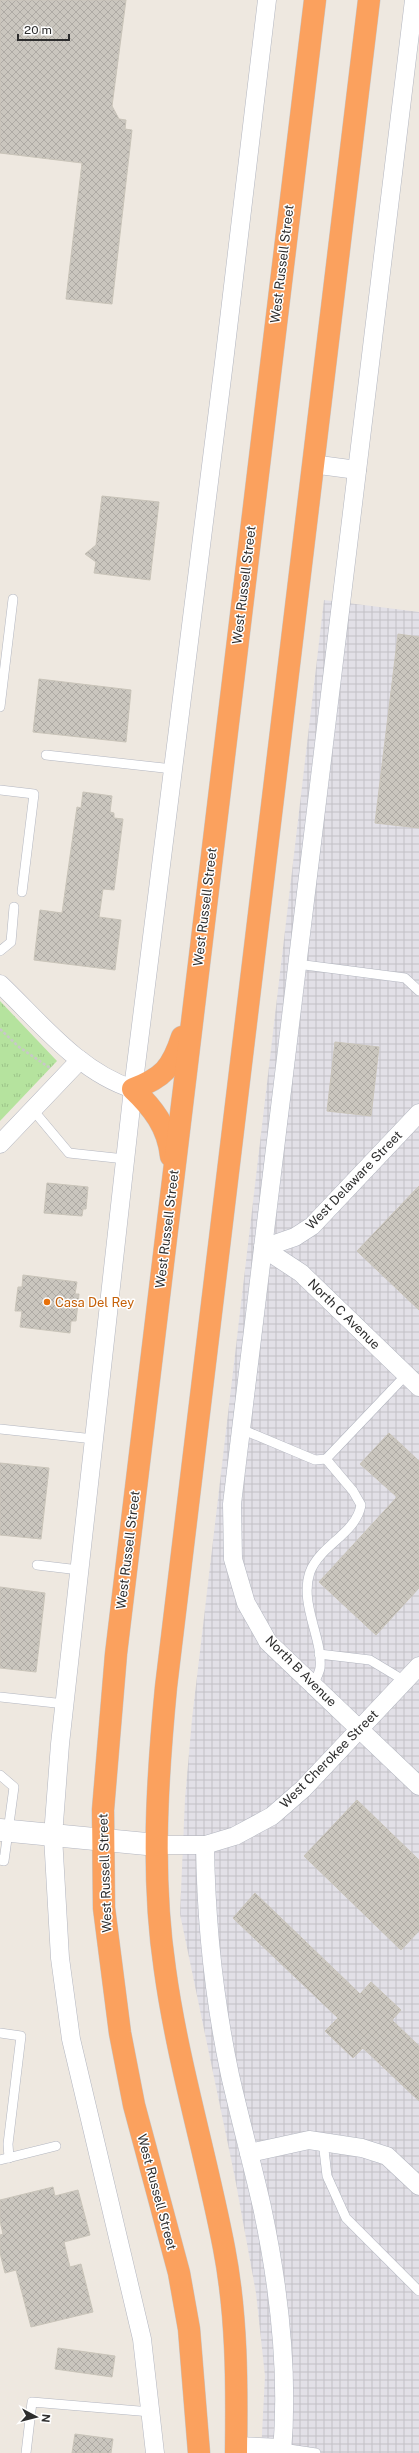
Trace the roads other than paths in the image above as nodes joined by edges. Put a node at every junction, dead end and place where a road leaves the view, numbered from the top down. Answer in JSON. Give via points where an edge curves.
{"nodes":[{"id":1,"x":267,"y":0,"type":"edge"},
{"id":2,"x":314,"y":0,"type":"edge"},
{"id":3,"x":369,"y":0,"type":"edge"},
{"id":4,"x":414,"y":0,"type":"edge"},
{"id":5,"x":413,"y":58,"type":"edge"},
{"id":6,"x":312,"y":464,"type":"junction"},
{"id":7,"x":357,"y":470,"type":"junction"},
{"id":8,"x":13,"y":599,"type":"dead end"},
{"id":9,"x":0,"y":707,"type":"edge"},
{"id":10,"x":46,"y":755,"type":"dead end"},
{"id":11,"x":173,"y":769,"type":"junction"},
{"id":12,"x":0,"y":790,"type":"edge"},
{"id":13,"x":22,"y":892,"type":"dead end"},
{"id":14,"x":14,"y":907,"type":"dead end"},
{"id":15,"x":0,"y":951,"type":"edge"},
{"id":16,"x":199,"y":960,"type":"junction"},
{"id":17,"x":297,"y":964,"type":"junction"},
{"id":18,"x":0,"y":984,"type":"edge"},
{"id":19,"x":419,"y":991,"type":"edge"},
{"id":20,"x":80,"y":1060,"type":"junction"},
{"id":21,"x":133,"y":1089,"type":"junction"},
{"id":22,"x":33,"y":1110,"type":"junction"},
{"id":23,"x":419,"y":1113,"type":"edge"},
{"id":24,"x":0,"y":1144,"type":"edge"},
{"id":25,"x":125,"y":1159,"type":"junction"},
{"id":26,"x":172,"y":1187,"type":"junction"},
{"id":27,"x":263,"y":1248,"type":"junction"},
{"id":28,"x":406,"y":1375,"type":"junction"},
{"id":29,"x":419,"y":1387,"type":"edge"},
{"id":30,"x":0,"y":1429,"type":"edge"},
{"id":31,"x":241,"y":1429,"type":"junction"},
{"id":32,"x":94,"y":1439,"type":"junction"},
{"id":33,"x":326,"y":1459,"type":"junction"},
{"id":34,"x":36,"y":1565,"type":"dead end"},
{"id":35,"x":79,"y":1570,"type":"junction"},
{"id":36,"x":319,"y":1654,"type":"junction"},
{"id":37,"x":419,"y":1666,"type":"edge"},
{"id":38,"x":405,"y":1681,"type":"junction"},
{"id":39,"x":313,"y":1685,"type":"junction"},
{"id":40,"x":0,"y":1696,"type":"edge"},
{"id":41,"x":65,"y":1704,"type":"junction"},
{"id":42,"x":360,"y":1729,"type":"junction"},
{"id":43,"x":0,"y":1775,"type":"edge"},
{"id":44,"x":419,"y":1786,"type":"edge"},
{"id":45,"x":4,"y":1830,"type":"edge"},
{"id":46,"x":53,"y":1836,"type":"junction"},
{"id":47,"x":102,"y":1840,"type":"junction"},
{"id":48,"x":157,"y":1845,"type":"junction"},
{"id":49,"x":205,"y":1845,"type":"junction"},
{"id":50,"x":0,"y":1860,"type":"edge"},
{"id":51,"x":0,"y":2033,"type":"edge"},
{"id":52,"x":323,"y":2141,"type":"junction"},
{"id":53,"x":56,"y":2146,"type":"dead end"},
{"id":54,"x":249,"y":2152,"type":"junction"},
{"id":55,"x":4,"y":2159,"type":"edge"},
{"id":56,"x":419,"y":2186,"type":"edge"},
{"id":57,"x":419,"y":2291,"type":"edge"},
{"id":58,"x":151,"y":2412,"type":"junction"},
{"id":59,"x":236,"y":2449,"type":"edge"},
{"id":60,"x":282,"y":2451,"type":"edge"},
{"id":61,"x":26,"y":2453,"type":"edge"},
{"id":62,"x":155,"y":2453,"type":"edge"},
{"id":63,"x":199,"y":2453,"type":"edge"},
{"id":64,"x":316,"y":2453,"type":"edge"}],
"edges":[{"from":1,"to":11,"type":"street"},
{"from":2,"to":16,"type":"highway","name":"West Russell Street"},
{"from":3,"to":6,"type":"highway"},
{"from":4,"to":5,"type":"street"},
{"from":5,"to":7,"type":"street"},
{"from":6,"to":7,"type":"street"},
{"from":6,"to":48,"type":"highway","via":[[166,1687],[160,1755]]},
{"from":7,"to":17,"type":"street"},
{"from":8,"to":9,"type":"lane"},
{"from":10,"to":11,"type":"lane"},
{"from":11,"to":21,"type":"street"},
{"from":12,"to":13,"type":"lane","via":[[34,794]]},
{"from":14,"to":15,"type":"lane","via":[[11,942]]},
{"from":16,"to":21,"type":"highway","via":[[183,1031],[172,1063],[163,1074]]},
{"from":16,"to":26,"type":"highway","name":"West Russell Street"},
{"from":17,"to":19,"type":"lane","via":[[405,978]]},
{"from":17,"to":27,"type":"street"},
{"from":18,"to":20,"type":"street"},
{"from":20,"to":21,"type":"street","via":[[97,1073]]},
{"from":20,"to":22,"type":"street"},
{"from":21,"to":25,"type":"street"},
{"from":21,"to":26,"type":"highway","via":[[150,1105],[162,1122],[170,1153]]},
{"from":22,"to":24,"type":"street"},
{"from":22,"to":25,"type":"lane","via":[[69,1154]]},
{"from":23,"to":27,"type":"street","name":"West Delaware Street","via":[[312,1226],[295,1237]]},
{"from":25,"to":32,"type":"street"},
{"from":26,"to":47,"type":"highway","name":"West Russell Street","via":[[116,1654],[107,1742]]},
{"from":27,"to":28,"type":"street","name":"North C Avenue","via":[[301,1272]]},
{"from":27,"to":31,"type":"street"},
{"from":28,"to":29,"type":"street","name":"North C Avenue"},
{"from":28,"to":33,"type":"lane"},
{"from":30,"to":32,"type":"lane"},
{"from":31,"to":33,"type":"lane","via":[[316,1460]]},
{"from":31,"to":39,"type":"street","name":"North B Avenue","via":[[232,1504],[233,1559],[246,1604],[268,1642]]},
{"from":32,"to":35,"type":"street"},
{"from":33,"to":36,"type":"lane","via":[[353,1491],[361,1506],[359,1517],[317,1561],[310,1572],[310,1613]]},
{"from":34,"to":35,"type":"lane"},
{"from":35,"to":41,"type":"street"},
{"from":36,"to":38,"type":"lane","via":[[370,1660]]},
{"from":36,"to":39,"type":"lane","via":[[320,1668]]},
{"from":37,"to":38,"type":"street","name":"West Cherokee Street"},
{"from":38,"to":42,"type":"street","name":"West Cherokee Street"},
{"from":39,"to":42,"type":"street","name":"North B Avenue"},
{"from":40,"to":41,"type":"lane"},
{"from":41,"to":46,"type":"street"},
{"from":42,"to":44,"type":"street","name":"North B Avenue"},
{"from":42,"to":49,"type":"street","name":"West Cherokee Street","via":[[303,1789],[272,1816],[235,1836]]},
{"from":43,"to":45,"type":"lane","via":[[14,1787]]},
{"from":45,"to":46,"type":"street"},
{"from":45,"to":50,"type":"lane","via":[[4,1861]]},
{"from":46,"to":47,"type":"street"},
{"from":46,"to":58,"type":"street","via":[[60,1958],[71,2040],[131,2286],[142,2339]]},
{"from":47,"to":48,"type":"street"},
{"from":47,"to":63,"type":"highway","name":"West Russell Street","via":[[104,1908],[119,2026],[134,2105],[179,2273],[190,2336]]},
{"from":48,"to":49,"type":"street","name":"West Cherokee Street"},
{"from":48,"to":59,"type":"highway","via":[[164,1968],[175,2037],[224,2248],[231,2300],[235,2346]]},
{"from":49,"to":54,"type":"street","via":[[206,1914],[215,1989],[230,2074]]},
{"from":51,"to":55,"type":"lane","via":[[21,2036]]},
{"from":52,"to":54,"type":"street","via":[[309,2140]]},
{"from":52,"to":56,"type":"street","via":[[362,2148],[387,2156]]},
{"from":52,"to":57,"type":"lane","via":[[327,2176],[346,2218]]},
{"from":53,"to":55,"type":"lane"},
{"from":54,"to":60,"type":"street","via":[[272,2256],[279,2311]]},
{"from":58,"to":61,"type":"lane","via":[[32,2402]]},
{"from":58,"to":62,"type":"street"},
{"from":59,"to":60,"type":"street"},
{"from":60,"to":64,"type":"lane"}]}
